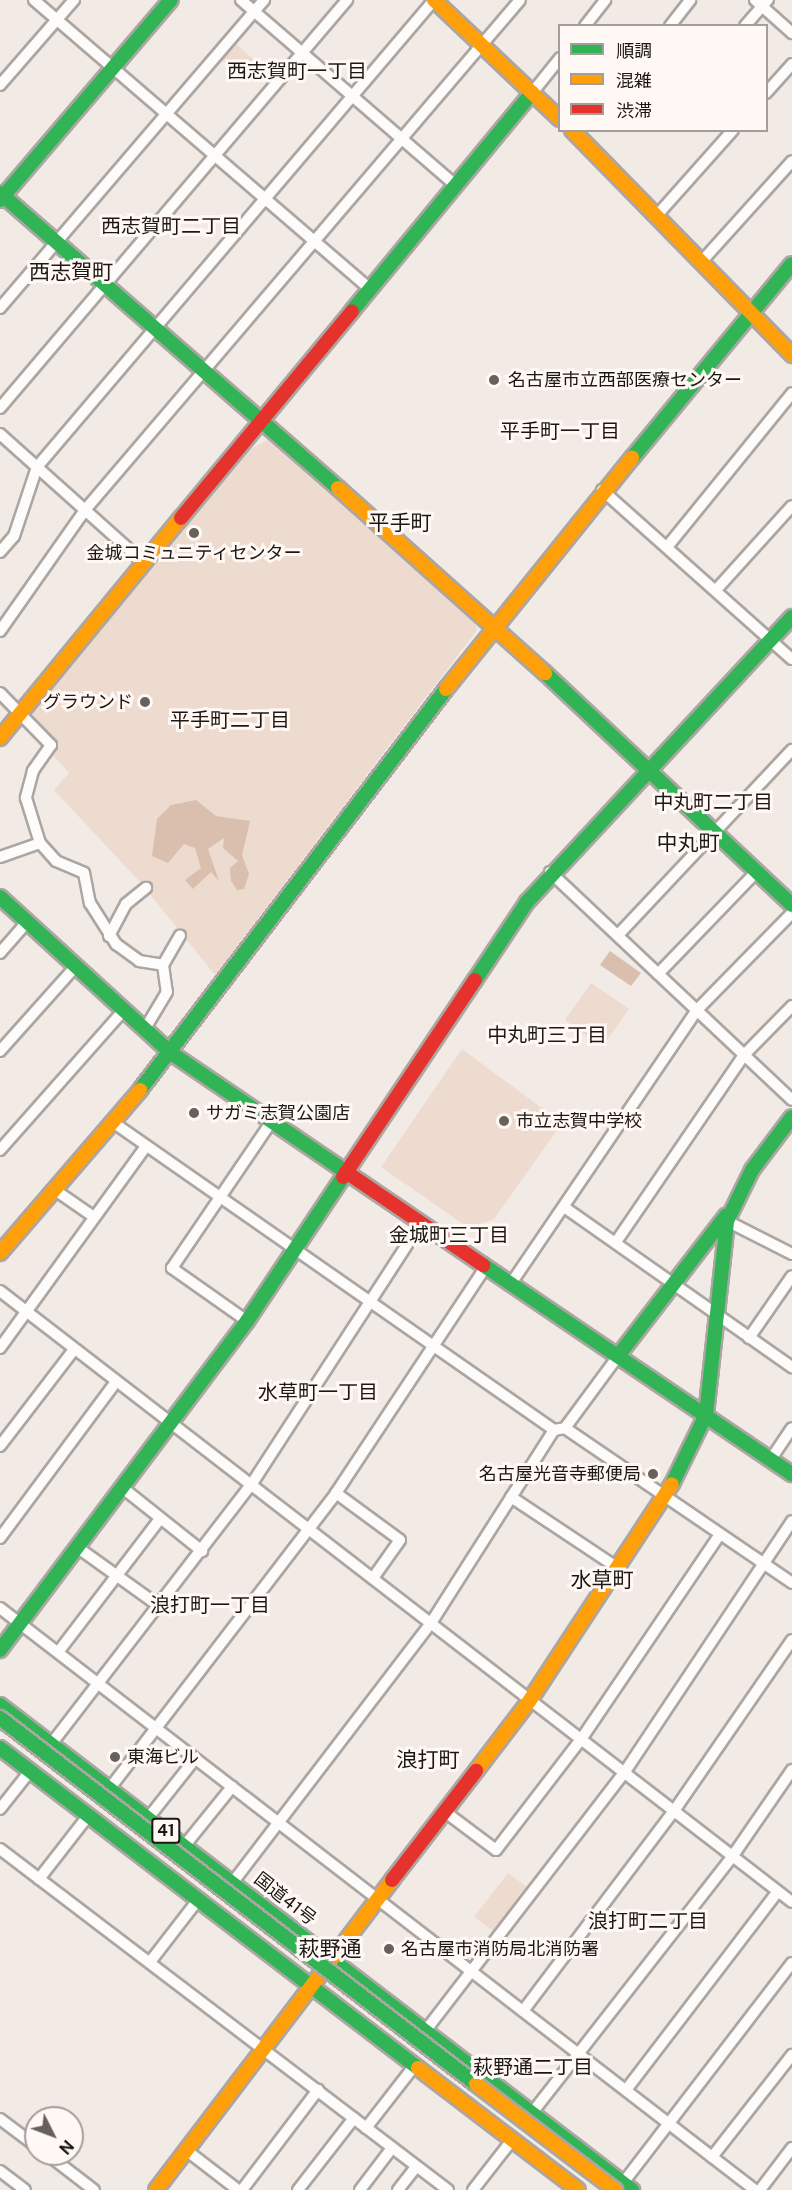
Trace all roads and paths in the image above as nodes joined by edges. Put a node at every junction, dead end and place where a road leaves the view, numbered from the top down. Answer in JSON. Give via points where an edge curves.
{"nodes":[{"id":1,"x":34,"y":0,"type":"edge"},
{"id":2,"x":74,"y":0,"type":"edge"},
{"id":3,"x":171,"y":0,"type":"edge"},
{"id":4,"x":241,"y":0,"type":"edge"},
{"id":5,"x":264,"y":0,"type":"edge"},
{"id":6,"x":347,"y":0,"type":"edge"},
{"id":7,"x":434,"y":0,"type":"edge"},
{"id":8,"x":520,"y":0,"type":"edge"},
{"id":9,"x":605,"y":0,"type":"edge"},
{"id":10,"x":690,"y":0,"type":"edge"},
{"id":11,"x":762,"y":2,"type":"edge"},
{"id":12,"x":254,"y":11,"type":"junction"},
{"id":13,"x":57,"y":20,"type":"junction"},
{"id":14,"x":588,"y":22,"type":"edge"},
{"id":15,"x":672,"y":24,"type":"edge"},
{"id":16,"x":746,"y":24,"type":"edge"},
{"id":17,"x":792,"y":33,"type":"edge"},
{"id":18,"x":482,"y":45,"type":"junction"},
{"id":19,"x":302,"y":53,"type":"junction"},
{"id":20,"x":558,"y":60,"type":"edge"},
{"id":21,"x":792,"y":64,"type":"edge"},
{"id":22,"x":113,"y":69,"type":"junction"},
{"id":23,"x":0,"y":85,"type":"edge"},
{"id":24,"x":768,"y":91,"type":"edge"},
{"id":25,"x":532,"y":93,"type":"junction"},
{"id":26,"x":353,"y":96,"type":"junction"},
{"id":27,"x":166,"y":114,"type":"junction"},
{"id":28,"x":558,"y":117,"type":"edge"},
{"id":29,"x":574,"y":132,"type":"edge"},
{"id":30,"x":731,"y":132,"type":"edge"},
{"id":31,"x":402,"y":140,"type":"junction"},
{"id":32,"x":215,"y":156,"type":"junction"},
{"id":33,"x":792,"y":161,"type":"edge"},
{"id":34,"x":454,"y":184,"type":"junction"},
{"id":35,"x":1,"y":196,"type":"edge"},
{"id":36,"x":265,"y":199,"type":"junction"},
{"id":37,"x":659,"y":213,"type":"junction"},
{"id":38,"x":314,"y":241,"type":"junction"},
{"id":39,"x":56,"y":242,"type":"junction"},
{"id":40,"x":703,"y":260,"type":"junction"},
{"id":41,"x":792,"y":264,"type":"edge"},
{"id":42,"x":104,"y":285,"type":"junction"},
{"id":43,"x":370,"y":289,"type":"junction"},
{"id":44,"x":0,"y":308,"type":"edge"},
{"id":45,"x":751,"y":313,"type":"junction"},
{"id":46,"x":154,"y":329,"type":"junction"},
{"id":47,"x":792,"y":355,"type":"edge"},
{"id":48,"x":204,"y":372,"type":"junction"},
{"id":49,"x":792,"y":393,"type":"edge"},
{"id":50,"x":0,"y":408,"type":"edge"},
{"id":51,"x":260,"y":421,"type":"junction"},
{"id":52,"x":0,"y":434,"type":"edge"},
{"id":53,"x":37,"y":466,"type":"junction"},
{"id":54,"x":602,"y":490,"type":"junction"},
{"id":55,"x":792,"y":506,"type":"edge"},
{"id":56,"x":85,"y":510,"type":"junction"},
{"id":57,"x":667,"y":547,"type":"junction"},
{"id":58,"x":0,"y":552,"type":"edge"},
{"id":59,"x":143,"y":562,"type":"junction"},
{"id":60,"x":716,"y":590,"type":"junction"},
{"id":61,"x":792,"y":617,"type":"edge"},
{"id":62,"x":494,"y":625,"type":"junction"},
{"id":63,"x":0,"y":631,"type":"edge"},
{"id":64,"x":771,"y":639,"type":"junction"},
{"id":65,"x":792,"y":659,"type":"edge"},
{"id":66,"x":0,"y":693,"type":"edge"},
{"id":67,"x":19,"y":715,"type":"junction"},
{"id":68,"x":0,"y":738,"type":"edge"},
{"id":69,"x":792,"y":750,"type":"edge"},
{"id":70,"x":648,"y":768,"type":"junction"},
{"id":71,"x":715,"y":831,"type":"junction"},
{"id":72,"x":40,"y":843,"type":"junction"},
{"id":73,"x":0,"y":857,"type":"edge"},
{"id":74,"x":757,"y":871,"type":"junction"},
{"id":75,"x":550,"y":872,"type":"junction"},
{"id":76,"x":146,"y":888,"type":"dead end"},
{"id":77,"x":0,"y":897,"type":"edge"},
{"id":78,"x":790,"y":898,"type":"edge"},
{"id":79,"x":792,"y":913,"type":"edge"},
{"id":80,"x":27,"y":922,"type":"junction"},
{"id":81,"x":618,"y":935,"type":"junction"},
{"id":82,"x":109,"y":936,"type":"junction"},
{"id":83,"x":180,"y":936,"type":"dead end"},
{"id":84,"x":0,"y":953,"type":"edge"},
{"id":85,"x":163,"y":965,"type":"junction"},
{"id":86,"x":76,"y":966,"type":"junction"},
{"id":87,"x":658,"y":974,"type":"junction"},
{"id":88,"x":792,"y":1006,"type":"edge"},
{"id":89,"x":124,"y":1010,"type":"junction"},
{"id":90,"x":697,"y":1010,"type":"junction"},
{"id":91,"x":148,"y":1024,"type":"dead end"},
{"id":92,"x":0,"y":1051,"type":"edge"},
{"id":93,"x":171,"y":1053,"type":"junction"},
{"id":94,"x":744,"y":1055,"type":"junction"},
{"id":95,"x":792,"y":1100,"type":"edge"},
{"id":96,"x":792,"y":1118,"type":"edge"},
{"id":97,"x":272,"y":1121,"type":"junction"},
{"id":98,"x":114,"y":1123,"type":"junction"},
{"id":99,"x":146,"y":1146,"type":"junction"},
{"id":100,"x":0,"y":1150,"type":"edge"},
{"id":101,"x":345,"y":1170,"type":"junction"},
{"id":102,"x":55,"y":1190,"type":"junction"},
{"id":103,"x":219,"y":1195,"type":"junction"},
{"id":104,"x":564,"y":1206,"type":"junction"},
{"id":105,"x":729,"y":1215,"type":"junction"},
{"id":106,"x":94,"y":1217,"type":"junction"},
{"id":107,"x":420,"y":1225,"type":"junction"},
{"id":108,"x":616,"y":1242,"type":"junction"},
{"id":109,"x":296,"y":1247,"type":"junction"},
{"id":110,"x":0,"y":1253,"type":"edge"},
{"id":111,"x":792,"y":1254,"type":"edge"},
{"id":112,"x":485,"y":1268,"type":"junction"},
{"id":113,"x":792,"y":1276,"type":"edge"},
{"id":114,"x":673,"y":1282,"type":"junction"},
{"id":115,"x":510,"y":1285,"type":"junction"},
{"id":116,"x":0,"y":1291,"type":"edge"},
{"id":117,"x":371,"y":1298,"type":"junction"},
{"id":118,"x":716,"y":1312,"type":"junction"},
{"id":119,"x":25,"y":1314,"type":"junction"},
{"id":120,"x":247,"y":1321,"type":"junction"},
{"id":121,"x":749,"y":1338,"type":"junction"},
{"id":122,"x":435,"y":1345,"type":"junction"},
{"id":123,"x":0,"y":1348,"type":"edge"},
{"id":124,"x":72,"y":1352,"type":"junction"},
{"id":125,"x":618,"y":1356,"type":"junction"},
{"id":126,"x":792,"y":1367,"type":"edge"},
{"id":127,"x":115,"y":1383,"type":"junction"},
{"id":128,"x":706,"y":1415,"type":"junction"},
{"id":129,"x":172,"y":1423,"type":"junction"},
{"id":130,"x":792,"y":1428,"type":"edge"},
{"id":131,"x":560,"y":1429,"type":"junction"},
{"id":132,"x":0,"y":1446,"type":"edge"},
{"id":133,"x":771,"y":1459,"type":"junction"},
{"id":134,"x":792,"y":1474,"type":"edge"},
{"id":135,"x":251,"y":1485,"type":"junction"},
{"id":136,"x":124,"y":1490,"type":"junction"},
{"id":137,"x":336,"y":1493,"type":"junction"},
{"id":138,"x":511,"y":1497,"type":"junction"},
{"id":139,"x":665,"y":1498,"type":"junction"},
{"id":140,"x":160,"y":1519,"type":"junction"},
{"id":141,"x":792,"y":1521,"type":"edge"},
{"id":142,"x":308,"y":1529,"type":"junction"},
{"id":143,"x":720,"y":1534,"type":"junction"},
{"id":144,"x":0,"y":1538,"type":"edge"},
{"id":145,"x":77,"y":1547,"type":"junction"},
{"id":146,"x":202,"y":1551,"type":"junction"},
{"id":147,"x":764,"y":1563,"type":"junction"},
{"id":148,"x":618,"y":1568,"type":"junction"},
{"id":149,"x":117,"y":1576,"type":"junction"},
{"id":150,"x":373,"y":1578,"type":"junction"},
{"id":151,"x":792,"y":1582,"type":"edge"},
{"id":152,"x":159,"y":1606,"type":"junction"},
{"id":153,"x":0,"y":1608,"type":"edge"},
{"id":154,"x":21,"y":1623,"type":"junction"},
{"id":155,"x":431,"y":1623,"type":"junction"},
{"id":156,"x":792,"y":1641,"type":"edge"},
{"id":157,"x":0,"y":1650,"type":"edge"},
{"id":158,"x":59,"y":1651,"type":"junction"},
{"id":159,"x":99,"y":1683,"type":"junction"},
{"id":160,"x":530,"y":1700,"type":"junction"},
{"id":161,"x":0,"y":1705,"type":"edge"},
{"id":162,"x":0,"y":1718,"type":"edge"},
{"id":163,"x":156,"y":1728,"type":"junction"},
{"id":164,"x":0,"y":1734,"type":"edge"},
{"id":165,"x":582,"y":1738,"type":"junction"},
{"id":166,"x":52,"y":1743,"type":"junction"},
{"id":167,"x":0,"y":1748,"type":"edge"},
{"id":168,"x":195,"y":1759,"type":"junction"},
{"id":169,"x":626,"y":1770,"type":"junction"},
{"id":170,"x":792,"y":1770,"type":"edge"},
{"id":171,"x":30,"y":1771,"type":"junction"},
{"id":172,"x":232,"y":1787,"type":"junction"},
{"id":173,"x":111,"y":1788,"type":"junction"},
{"id":174,"x":676,"y":1808,"type":"junction"},
{"id":175,"x":0,"y":1809,"type":"edge"},
{"id":176,"x":444,"y":1811,"type":"junction"},
{"id":177,"x":88,"y":1816,"type":"junction"},
{"id":178,"x":149,"y":1817,"type":"junction"},
{"id":179,"x":279,"y":1824,"type":"junction"},
{"id":180,"x":185,"y":1845,"type":"junction"},
{"id":181,"x":0,"y":1849,"type":"edge"},
{"id":182,"x":734,"y":1854,"type":"junction"},
{"id":183,"x":39,"y":1879,"type":"junction"},
{"id":184,"x":233,"y":1882,"type":"junction"},
{"id":185,"x":778,"y":1891,"type":"junction"},
{"id":186,"x":378,"y":1897,"type":"junction"},
{"id":187,"x":198,"y":1900,"type":"junction"},
{"id":188,"x":792,"y":1902,"type":"edge"},
{"id":189,"x":331,"y":1958,"type":"junction"},
{"id":190,"x":150,"y":1962,"type":"junction"},
{"id":191,"x":792,"y":1963,"type":"edge"},
{"id":192,"x":473,"y":1971,"type":"junction"},
{"id":193,"x":310,"y":1985,"type":"junction"},
{"id":194,"x":523,"y":2010,"type":"junction"},
{"id":195,"x":426,"y":2030,"type":"junction"},
{"id":196,"x":264,"y":2047,"type":"junction"},
{"id":197,"x":579,"y":2054,"type":"junction"},
{"id":198,"x":792,"y":2055,"type":"edge"},
{"id":199,"x":415,"y":2065,"type":"junction"},
{"id":200,"x":318,"y":2090,"type":"junction"},
{"id":201,"x":626,"y":2090,"type":"junction"},
{"id":202,"x":532,"y":2113,"type":"junction"},
{"id":203,"x":354,"y":2118,"type":"junction"},
{"id":204,"x":0,"y":2119,"type":"edge"},
{"id":205,"x":668,"y":2122,"type":"junction"},
{"id":206,"x":366,"y":2128,"type":"junction"},
{"id":207,"x":24,"y":2137,"type":"edge"},
{"id":208,"x":512,"y":2140,"type":"junction"},
{"id":209,"x":392,"y":2148,"type":"junction"},
{"id":210,"x":792,"y":2148,"type":"edge"},
{"id":211,"x":186,"y":2150,"type":"junction"},
{"id":212,"x":712,"y":2157,"type":"junction"},
{"id":213,"x":63,"y":2166,"type":"edge"},
{"id":214,"x":416,"y":2167,"type":"junction"},
{"id":215,"x":1,"y":2172,"type":"edge"},
{"id":216,"x":623,"y":2188,"type":"edge"},
{"id":217,"x":25,"y":2190,"type":"edge"},
{"id":218,"x":94,"y":2190,"type":"edge"},
{"id":219,"x":156,"y":2190,"type":"edge"},
{"id":220,"x":240,"y":2190,"type":"edge"},
{"id":221,"x":298,"y":2190,"type":"edge"},
{"id":222,"x":360,"y":2190,"type":"edge"},
{"id":223,"x":398,"y":2190,"type":"edge"},
{"id":224,"x":448,"y":2190,"type":"edge"},
{"id":225,"x":472,"y":2190,"type":"edge"},
{"id":226,"x":578,"y":2190,"type":"edge"},
{"id":227,"x":599,"y":2190,"type":"edge"},
{"id":228,"x":755,"y":2190,"type":"edge"},
{"id":229,"x":760,"y":2190,"type":"edge"}],
"edges":[{"from":1,"to":13,"type":"street"},
{"from":2,"to":13,"type":"street"},
{"from":3,"to":22,"type":"main road"},
{"from":4,"to":12,"type":"street"},
{"from":5,"to":12,"type":"street"},
{"from":6,"to":19,"type":"street"},
{"from":7,"to":18,"type":"main road"},
{"from":7,"to":26,"type":"street"},
{"from":8,"to":18,"type":"street"},
{"from":9,"to":14,"type":"street"},
{"from":10,"to":15,"type":"street"},
{"from":11,"to":16,"type":"street"},
{"from":11,"to":17,"type":"street"},
{"from":12,"to":19,"type":"street"},
{"from":12,"to":27,"type":"street"},
{"from":13,"to":22,"type":"street"},
{"from":13,"to":23,"type":"street"},
{"from":18,"to":25,"type":"main road"},
{"from":18,"to":31,"type":"street"},
{"from":19,"to":26,"type":"street"},
{"from":19,"to":32,"type":"street"},
{"from":20,"to":25,"type":"street"},
{"from":21,"to":24,"type":"street"},
{"from":22,"to":27,"type":"street"},
{"from":22,"to":35,"type":"main road"},
{"from":25,"to":28,"type":"main road"},
{"from":25,"to":34,"type":"main road"},
{"from":26,"to":31,"type":"street"},
{"from":26,"to":36,"type":"street"},
{"from":27,"to":32,"type":"street"},
{"from":27,"to":39,"type":"street"},
{"from":29,"to":37,"type":"main road"},
{"from":30,"to":37,"type":"street"},
{"from":31,"to":34,"type":"street"},
{"from":31,"to":38,"type":"street"},
{"from":32,"to":36,"type":"street"},
{"from":32,"to":42,"type":"street"},
{"from":33,"to":40,"type":"street"},
{"from":34,"to":43,"type":"main road"},
{"from":35,"to":39,"type":"main road"},
{"from":36,"to":38,"type":"street"},
{"from":36,"to":46,"type":"street"},
{"from":37,"to":40,"type":"main road"},
{"from":38,"to":43,"type":"street"},
{"from":38,"to":48,"type":"street"},
{"from":39,"to":42,"type":"main road"},
{"from":39,"to":44,"type":"street"},
{"from":40,"to":45,"type":"main road"},
{"from":41,"to":45,"type":"main road"},
{"from":42,"to":46,"type":"main road"},
{"from":42,"to":50,"type":"street"},
{"from":43,"to":51,"type":"main road"},
{"from":45,"to":47,"type":"main road"},
{"from":45,"to":54,"type":"main road"},
{"from":46,"to":48,"type":"main road"},
{"from":46,"to":53,"type":"street"},
{"from":48,"to":51,"type":"main road"},
{"from":48,"to":56,"type":"street"},
{"from":49,"to":57,"type":"street"},
{"from":51,"to":59,"type":"main road"},
{"from":51,"to":62,"type":"main road"},
{"from":52,"to":53,"type":"street"},
{"from":53,"to":56,"type":"street"},
{"from":53,"to":58,"type":"street","via":[[14,536]]},
{"from":54,"to":57,"type":"street"},
{"from":54,"to":62,"type":"main road"},
{"from":55,"to":60,"type":"street"},
{"from":56,"to":59,"type":"street"},
{"from":56,"to":63,"type":"street"},
{"from":57,"to":60,"type":"street"},
{"from":59,"to":67,"type":"main road"},
{"from":60,"to":64,"type":"street"},
{"from":61,"to":64,"type":"main road"},
{"from":62,"to":70,"type":"main road"},
{"from":62,"to":93,"type":"main road"},
{"from":64,"to":65,"type":"street"},
{"from":64,"to":70,"type":"main road"},
{"from":66,"to":67,"type":"street"},
{"from":67,"to":68,"type":"main road"},
{"from":67,"to":72,"type":"street","via":[[51,745],[33,771],[26,798]]},
{"from":69,"to":71,"type":"street"},
{"from":70,"to":71,"type":"main road"},
{"from":70,"to":75,"type":"main road"},
{"from":71,"to":74,"type":"main road"},
{"from":71,"to":81,"type":"street"},
{"from":72,"to":73,"type":"street"},
{"from":72,"to":82,"type":"street","via":[[56,861],[84,873],[90,903]]},
{"from":74,"to":78,"type":"main road"},
{"from":74,"to":87,"type":"street"},
{"from":75,"to":81,"type":"street"},
{"from":75,"to":101,"type":"main road"},
{"from":76,"to":82,"type":"street","via":[[126,904]]},
{"from":77,"to":80,"type":"main road"},
{"from":79,"to":90,"type":"street"},
{"from":80,"to":84,"type":"street"},
{"from":80,"to":86,"type":"main road"},
{"from":81,"to":87,"type":"street"},
{"from":82,"to":85,"type":"street","via":[[139,961]]},
{"from":83,"to":85,"type":"street"},
{"from":85,"to":91,"type":"street","via":[[167,992]]},
{"from":86,"to":89,"type":"main road"},
{"from":86,"to":92,"type":"street"},
{"from":87,"to":90,"type":"street"},
{"from":88,"to":94,"type":"street"},
{"from":89,"to":93,"type":"main road"},
{"from":89,"to":100,"type":"street"},
{"from":90,"to":94,"type":"street"},
{"from":90,"to":104,"type":"street"},
{"from":93,"to":97,"type":"main road"},
{"from":93,"to":98,"type":"main road"},
{"from":94,"to":95,"type":"street"},
{"from":94,"to":108,"type":"street"},
{"from":96,"to":105,"type":"main road"},
{"from":97,"to":101,"type":"main road"},
{"from":97,"to":103,"type":"street"},
{"from":98,"to":99,"type":"street"},
{"from":98,"to":102,"type":"main road"},
{"from":99,"to":103,"type":"street"},
{"from":99,"to":106,"type":"street"},
{"from":101,"to":107,"type":"main road"},
{"from":101,"to":109,"type":"main road"},
{"from":102,"to":106,"type":"street"},
{"from":102,"to":110,"type":"main road"},
{"from":103,"to":109,"type":"street"},
{"from":103,"to":120,"type":"street","via":[[172,1268]]},
{"from":104,"to":108,"type":"street"},
{"from":104,"to":115,"type":"street"},
{"from":105,"to":111,"type":"street"},
{"from":105,"to":114,"type":"main road"},
{"from":105,"to":118,"type":"main road"},
{"from":106,"to":119,"type":"street"},
{"from":107,"to":112,"type":"main road"},
{"from":107,"to":117,"type":"street"},
{"from":108,"to":114,"type":"street"},
{"from":109,"to":117,"type":"street"},
{"from":109,"to":120,"type":"main road"},
{"from":112,"to":115,"type":"main road"},
{"from":112,"to":122,"type":"street"},
{"from":113,"to":121,"type":"street"},
{"from":114,"to":118,"type":"street"},
{"from":114,"to":125,"type":"main road"},
{"from":115,"to":125,"type":"main road"},
{"from":116,"to":119,"type":"street"},
{"from":117,"to":122,"type":"street"},
{"from":117,"to":135,"type":"street"},
{"from":118,"to":121,"type":"street"},
{"from":118,"to":128,"type":"main road"},
{"from":119,"to":123,"type":"street"},
{"from":119,"to":124,"type":"street"},
{"from":120,"to":129,"type":"main road"},
{"from":121,"to":126,"type":"street"},
{"from":122,"to":131,"type":"street"},
{"from":122,"to":137,"type":"street"},
{"from":124,"to":127,"type":"street"},
{"from":124,"to":132,"type":"street"},
{"from":125,"to":128,"type":"main road"},
{"from":125,"to":131,"type":"street"},
{"from":127,"to":129,"type":"street"},
{"from":127,"to":144,"type":"street"},
{"from":128,"to":133,"type":"main road"},
{"from":128,"to":139,"type":"main road"},
{"from":129,"to":135,"type":"street"},
{"from":129,"to":136,"type":"main road"},
{"from":130,"to":133,"type":"street"},
{"from":131,"to":138,"type":"street"},
{"from":131,"to":139,"type":"street"},
{"from":133,"to":134,"type":"main road"},
{"from":135,"to":142,"type":"street"},
{"from":135,"to":146,"type":"street"},
{"from":136,"to":140,"type":"street"},
{"from":136,"to":145,"type":"main road"},
{"from":137,"to":142,"type":"street"},
{"from":137,"to":150,"type":"street","via":[[400,1540]]},
{"from":138,"to":148,"type":"street"},
{"from":138,"to":155,"type":"street"},
{"from":139,"to":143,"type":"street"},
{"from":139,"to":148,"type":"main road"},
{"from":140,"to":146,"type":"street"},
{"from":140,"to":149,"type":"street"},
{"from":141,"to":147,"type":"street"},
{"from":142,"to":150,"type":"street"},
{"from":142,"to":163,"type":"street"},
{"from":143,"to":147,"type":"street"},
{"from":143,"to":165,"type":"street"},
{"from":145,"to":149,"type":"street"},
{"from":145,"to":154,"type":"main road"},
{"from":146,"to":152,"type":"street"},
{"from":147,"to":151,"type":"street"},
{"from":147,"to":169,"type":"street"},
{"from":148,"to":160,"type":"main road"},
{"from":149,"to":152,"type":"street"},
{"from":149,"to":158,"type":"street"},
{"from":150,"to":155,"type":"street"},
{"from":152,"to":159,"type":"street"},
{"from":153,"to":154,"type":"street"},
{"from":154,"to":157,"type":"main road"},
{"from":154,"to":158,"type":"street"},
{"from":155,"to":160,"type":"street"},
{"from":155,"to":179,"type":"street"},
{"from":156,"to":174,"type":"street"},
{"from":158,"to":159,"type":"street"},
{"from":159,"to":163,"type":"street"},
{"from":159,"to":166,"type":"street"},
{"from":160,"to":165,"type":"street"},
{"from":160,"to":176,"type":"main road"},
{"from":161,"to":166,"type":"main road","name":"国道41号","number":"41"},
{"from":162,"to":216,"type":"main road","bridge":true},
{"from":163,"to":168,"type":"street"},
{"from":163,"to":173,"type":"street"},
{"from":164,"to":227,"type":"main road"},
{"from":165,"to":169,"type":"street"},
{"from":165,"to":176,"type":"street","via":[[496,1850]]},
{"from":166,"to":173,"type":"main road","name":"国道41号","number":"41"},
{"from":167,"to":171,"type":"main road","number":"41"},
{"from":168,"to":172,"type":"street"},
{"from":168,"to":178,"type":"street"},
{"from":169,"to":174,"type":"street"},
{"from":169,"to":192,"type":"street"},
{"from":170,"to":182,"type":"street"},
{"from":171,"to":175,"type":"street"},
{"from":171,"to":177,"type":"main road","number":"41"},
{"from":172,"to":179,"type":"street"},
{"from":172,"to":180,"type":"street"},
{"from":173,"to":178,"type":"main road","name":"国道41号","number":"41"},
{"from":174,"to":182,"type":"street"},
{"from":174,"to":194,"type":"street"},
{"from":176,"to":186,"type":"main road"},
{"from":177,"to":183,"type":"street"},
{"from":177,"to":187,"type":"main road","number":"41"},
{"from":178,"to":180,"type":"main road","name":"国道41号","number":"41"},
{"from":179,"to":184,"type":"street"},
{"from":179,"to":186,"type":"street"},
{"from":180,"to":184,"type":"main road","name":"国道41号","number":"41"},
{"from":181,"to":183,"type":"street"},
{"from":182,"to":185,"type":"street"},
{"from":182,"to":197,"type":"street"},
{"from":183,"to":190,"type":"street"},
{"from":184,"to":189,"type":"main road","name":"国道41号","number":"41"},
{"from":185,"to":188,"type":"street"},
{"from":185,"to":201,"type":"street"},
{"from":186,"to":189,"type":"main road"},
{"from":186,"to":192,"type":"street"},
{"from":187,"to":190,"type":"street"},
{"from":187,"to":193,"type":"main road","number":"41"},
{"from":189,"to":193,"type":"main road"},
{"from":189,"to":195,"type":"main road","name":"国道41号","number":"41"},
{"from":190,"to":196,"type":"street"},
{"from":191,"to":205,"type":"street"},
{"from":192,"to":194,"type":"street"},
{"from":192,"to":195,"type":"street"},
{"from":193,"to":196,"type":"main road"},
{"from":193,"to":199,"type":"main road","number":"41"},
{"from":194,"to":197,"type":"street"},
{"from":195,"to":202,"type":"main road","name":"国道41号","number":"41"},
{"from":196,"to":200,"type":"street"},
{"from":196,"to":211,"type":"main road"},
{"from":197,"to":201,"type":"street"},
{"from":197,"to":202,"type":"street"},
{"from":198,"to":212,"type":"street"},
{"from":199,"to":206,"type":"street"},
{"from":199,"to":208,"type":"main road","number":"41"},
{"from":200,"to":203,"type":"street"},
{"from":200,"to":220,"type":"street"},
{"from":201,"to":205,"type":"street"},
{"from":202,"to":216,"type":"main road","name":"国道41号","number":"41"},
{"from":203,"to":206,"type":"street"},
{"from":203,"to":221,"type":"street"},
{"from":204,"to":207,"type":"street"},
{"from":205,"to":212,"type":"street"},
{"from":205,"to":216,"type":"street"},
{"from":206,"to":209,"type":"street"},
{"from":208,"to":225,"type":"street"},
{"from":208,"to":226,"type":"main road","number":"41"},
{"from":209,"to":214,"type":"street"},
{"from":209,"to":222,"type":"street"},
{"from":210,"to":229,"type":"street"},
{"from":211,"to":219,"type":"main road"},
{"from":211,"to":220,"type":"street"},
{"from":212,"to":228,"type":"street"},
{"from":213,"to":218,"type":"street"},
{"from":214,"to":223,"type":"street"},
{"from":214,"to":224,"type":"street"},
{"from":215,"to":217,"type":"street"}]}
